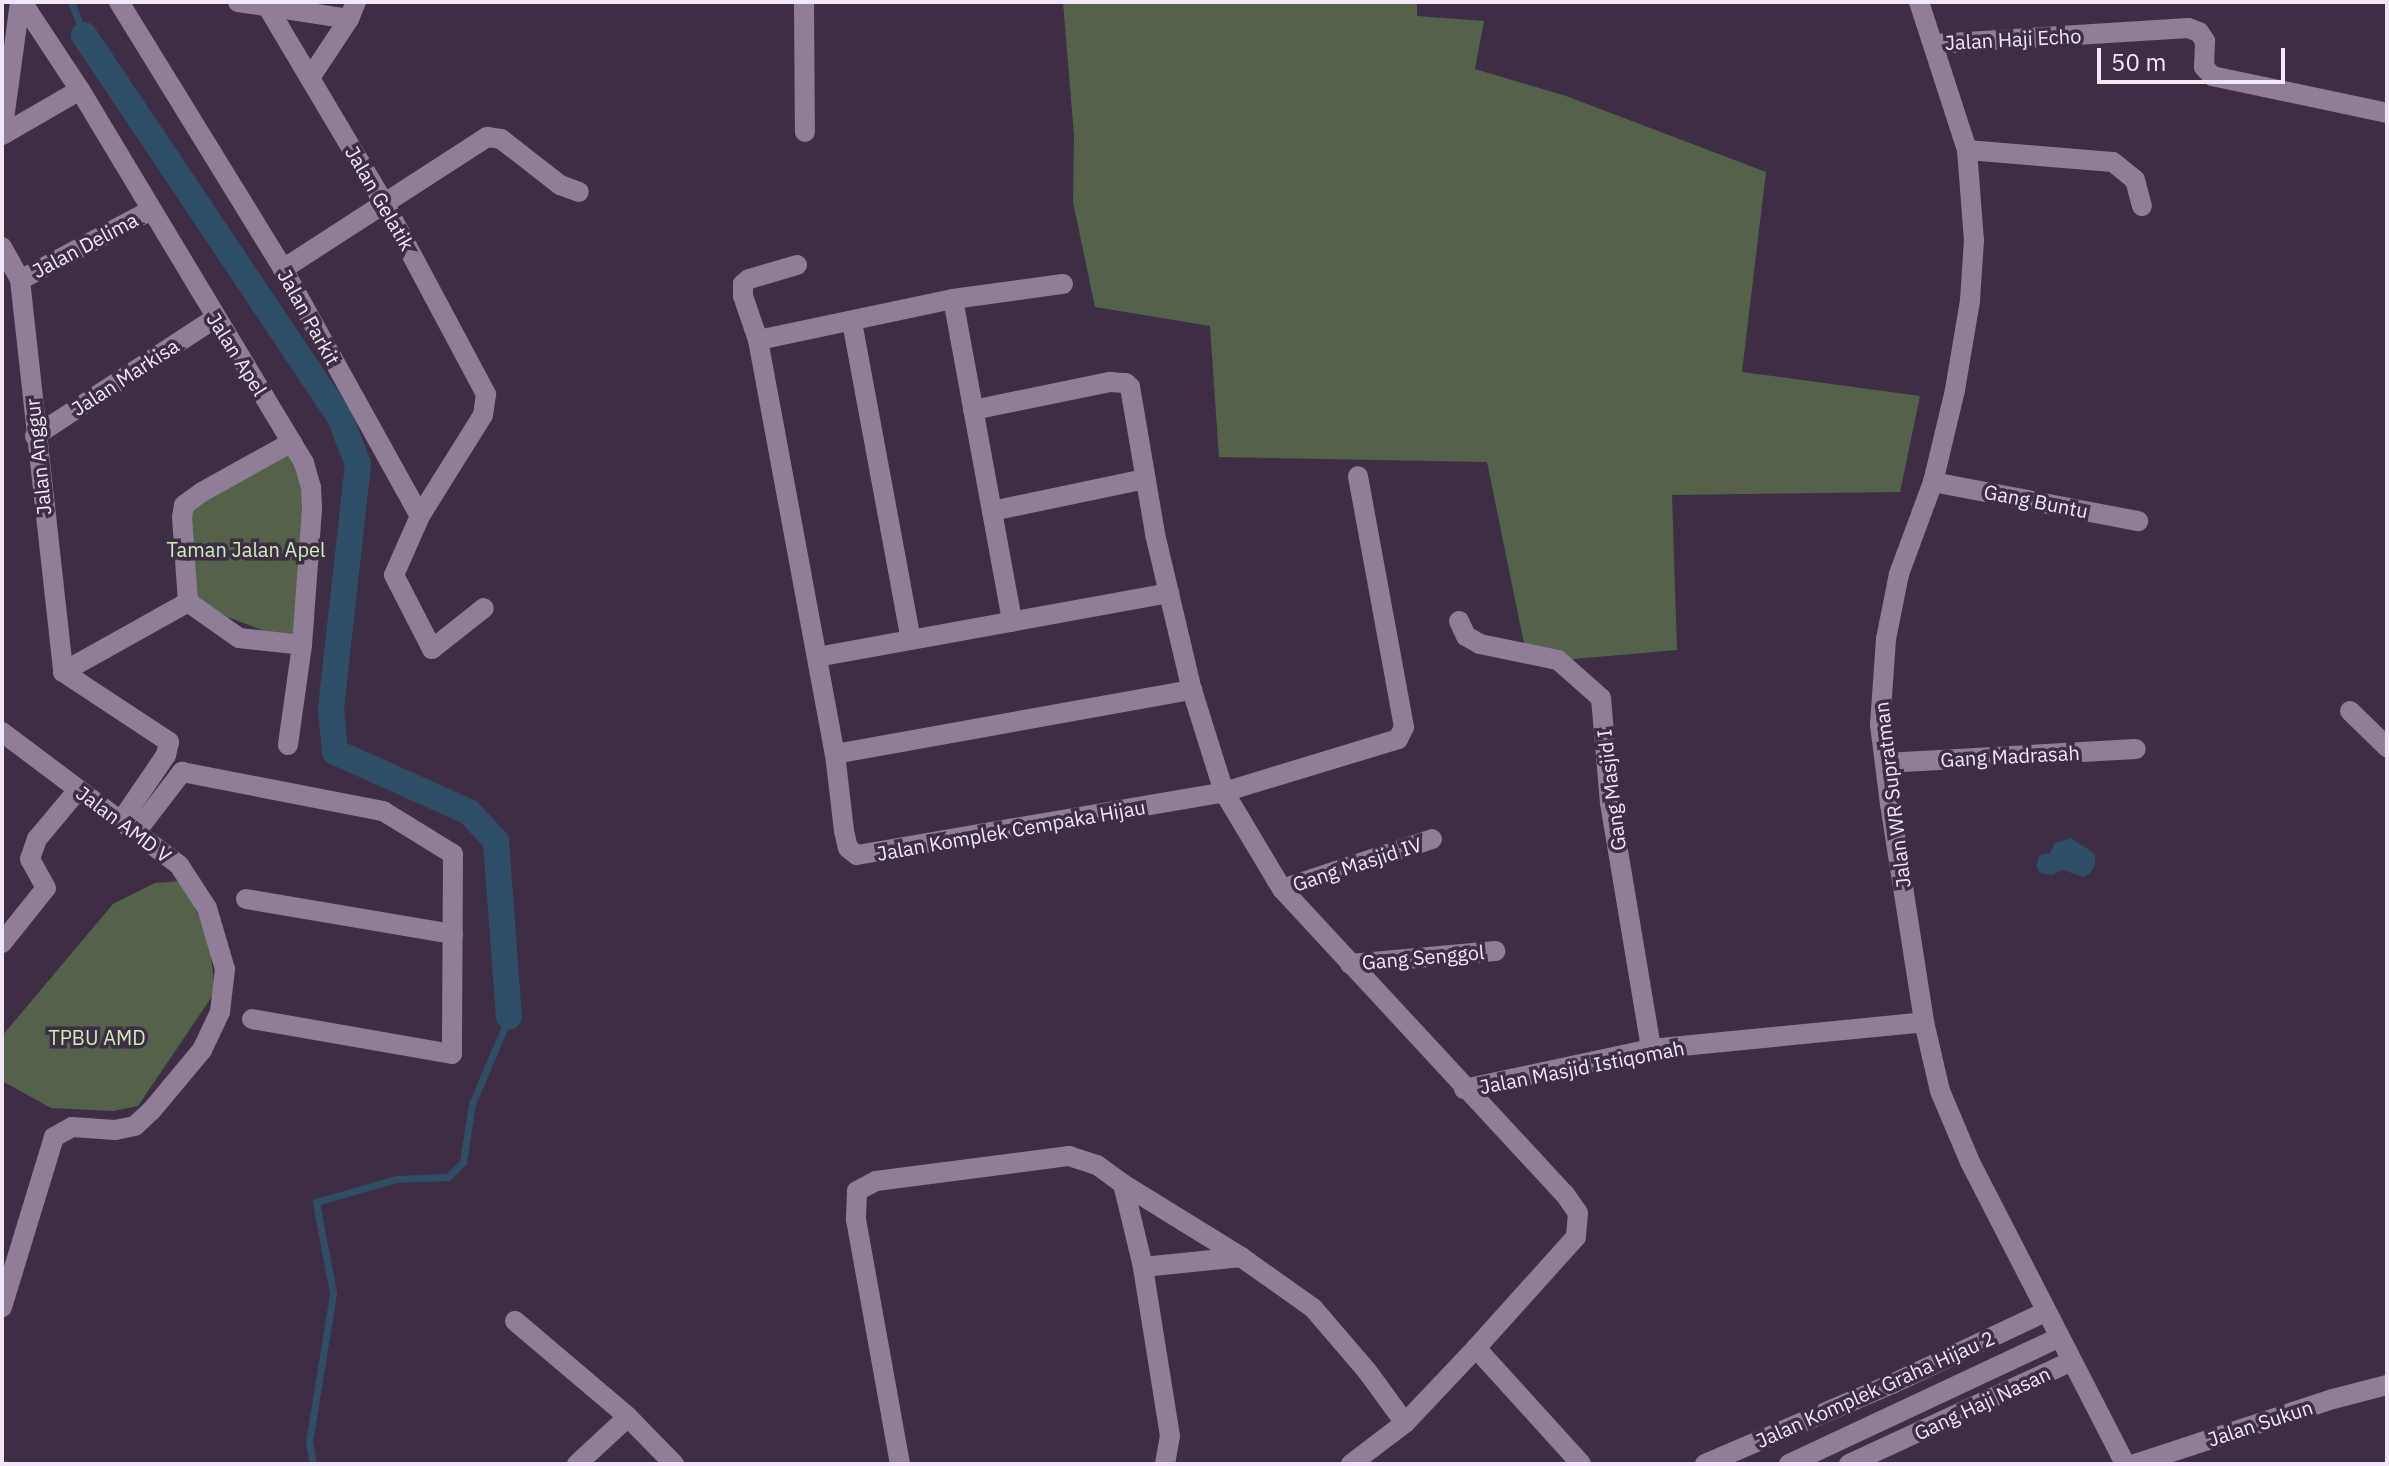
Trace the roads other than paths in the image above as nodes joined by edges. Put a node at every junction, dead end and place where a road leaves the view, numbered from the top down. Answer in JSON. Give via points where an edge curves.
{"nodes":[{"id":1,"x":21,"y":2,"type":"edge"},
{"id":2,"x":119,"y":2,"type":"edge"},
{"id":3,"x":238,"y":2,"type":"edge"},
{"id":4,"x":804,"y":2,"type":"edge"},
{"id":5,"x":1919,"y":2,"type":"edge"},
{"id":6,"x":267,"y":6,"type":"junction"},
{"id":7,"x":353,"y":10,"type":"edge"},
{"id":8,"x":1934,"y":44,"type":"junction"},
{"id":9,"x":310,"y":78,"type":"junction"},
{"id":10,"x":80,"y":90,"type":"junction"},
{"id":11,"x":2387,"y":113,"type":"edge"},
{"id":12,"x":805,"y":132,"type":"dead end"},
{"id":13,"x":2,"y":134,"type":"edge"},
{"id":14,"x":1967,"y":150,"type":"junction"},
{"id":15,"x":579,"y":192,"type":"dead end"},
{"id":16,"x":384,"y":203,"type":"junction"},
{"id":17,"x":2142,"y":206,"type":"dead end"},
{"id":18,"x":151,"y":210,"type":"junction"},
{"id":19,"x":2,"y":247,"type":"edge"},
{"id":20,"x":797,"y":265,"type":"dead end"},
{"id":21,"x":283,"y":269,"type":"junction"},
{"id":22,"x":20,"y":280,"type":"junction"},
{"id":23,"x":1063,"y":284,"type":"dead end"},
{"id":24,"x":953,"y":299,"type":"junction"},
{"id":25,"x":214,"y":319,"type":"junction"},
{"id":26,"x":852,"y":322,"type":"junction"},
{"id":27,"x":758,"y":340,"type":"junction"},
{"id":28,"x":973,"y":410,"type":"junction"},
{"id":29,"x":35,"y":436,"type":"junction"},
{"id":30,"x":292,"y":442,"type":"junction"},
{"id":31,"x":1358,"y":476,"type":"dead end"},
{"id":32,"x":1145,"y":479,"type":"junction"},
{"id":33,"x":1933,"y":482,"type":"junction"},
{"id":34,"x":992,"y":511,"type":"junction"},
{"id":35,"x":420,"y":516,"type":"junction"},
{"id":36,"x":2138,"y":521,"type":"dead end"},
{"id":37,"x":1169,"y":593,"type":"junction"},
{"id":38,"x":188,"y":602,"type":"junction"},
{"id":39,"x":484,"y":608,"type":"dead end"},
{"id":40,"x":1459,"y":621,"type":"dead end"},
{"id":41,"x":1012,"y":622,"type":"junction"},
{"id":42,"x":911,"y":640,"type":"junction"},
{"id":43,"x":302,"y":645,"type":"junction"},
{"id":44,"x":817,"y":657,"type":"junction"},
{"id":45,"x":63,"y":672,"type":"junction"},
{"id":46,"x":1192,"y":690,"type":"junction"},
{"id":47,"x":2350,"y":711,"type":"dead end"},
{"id":48,"x":2,"y":732,"type":"edge"},
{"id":49,"x":288,"y":745,"type":"dead end"},
{"id":50,"x":2387,"y":747,"type":"edge"},
{"id":51,"x":2136,"y":749,"type":"dead end"},
{"id":52,"x":835,"y":754,"type":"junction"},
{"id":53,"x":1885,"y":763,"type":"junction"},
{"id":54,"x":78,"y":790,"type":"junction"},
{"id":55,"x":1224,"y":792,"type":"junction"},
{"id":56,"x":129,"y":826,"type":"junction"},
{"id":57,"x":1432,"y":839,"type":"dead end"},
{"id":58,"x":1282,"y":889,"type":"junction"},
{"id":59,"x":246,"y":899,"type":"dead end"},
{"id":60,"x":453,"y":934,"type":"junction"},
{"id":61,"x":2,"y":943,"type":"edge"},
{"id":62,"x":1495,"y":951,"type":"dead end"},
{"id":63,"x":1350,"y":964,"type":"junction"},
{"id":64,"x":252,"y":1019,"type":"dead end"},
{"id":65,"x":1924,"y":1022,"type":"junction"},
{"id":66,"x":1651,"y":1049,"type":"junction"},
{"id":67,"x":1464,"y":1089,"type":"junction"},
{"id":68,"x":1123,"y":1184,"type":"junction"},
{"id":69,"x":1241,"y":1257,"type":"junction"},
{"id":70,"x":1143,"y":1267,"type":"junction"},
{"id":71,"x":2,"y":1307,"type":"edge"},
{"id":72,"x":2045,"y":1312,"type":"junction"},
{"id":73,"x":515,"y":1321,"type":"dead end"},
{"id":74,"x":2058,"y":1338,"type":"junction"},
{"id":75,"x":1476,"y":1348,"type":"junction"},
{"id":76,"x":2070,"y":1362,"type":"junction"},
{"id":77,"x":2387,"y":1385,"type":"edge"},
{"id":78,"x":628,"y":1417,"type":"junction"},
{"id":79,"x":1405,"y":1423,"type":"junction"},
{"id":80,"x":1569,"y":1460,"type":"edge"},
{"id":81,"x":577,"y":1464,"type":"edge"},
{"id":82,"x":674,"y":1464,"type":"edge"},
{"id":83,"x":900,"y":1464,"type":"edge"},
{"id":84,"x":1165,"y":1464,"type":"edge"},
{"id":85,"x":1351,"y":1464,"type":"edge"},
{"id":86,"x":1705,"y":1464,"type":"edge"},
{"id":87,"x":1789,"y":1464,"type":"edge"},
{"id":88,"x":1849,"y":1464,"type":"edge"},
{"id":89,"x":2125,"y":1464,"type":"edge"},
{"id":90,"x":2135,"y":1464,"type":"edge"}],
"edges":[{"from":1,"to":10,"type":"street","name":"Jalan Apel"},
{"from":1,"to":13,"type":"street"},
{"from":2,"to":21,"type":"street","name":"Jalan Parkit"},
{"from":3,"to":6,"type":"street"},
{"from":4,"to":12,"type":"street"},
{"from":5,"to":8,"type":"street","name":"Jalan WR Supratman"},
{"from":6,"to":7,"type":"street"},
{"from":6,"to":9,"type":"street","name":"Jalan Gelatik"},
{"from":7,"to":9,"type":"street"},
{"from":8,"to":11,"type":"street","name":"Jalan Haji Echo","via":[[2188,28],[2205,41],[2204,67],[2212,76]]},
{"from":8,"to":14,"type":"street","name":"Jalan WR Supratman"},
{"from":9,"to":16,"type":"street","name":"Jalan Gelatik"},
{"from":10,"to":13,"type":"street"},
{"from":10,"to":18,"type":"street","name":"Jalan Apel"},
{"from":14,"to":17,"type":"street","via":[[2113,162],[2135,180]]},
{"from":14,"to":33,"type":"street","name":"Jalan WR Supratman","via":[[1974,228],[1970,301]]},
{"from":15,"to":16,"type":"street","via":[[568,190],[501,139],[487,137]]},
{"from":16,"to":21,"type":"street"},
{"from":16,"to":35,"type":"street","name":"Jalan Gelatik","via":[[486,394],[483,415]]},
{"from":18,"to":22,"type":"street","name":"Jalan Delima"},
{"from":18,"to":25,"type":"street","name":"Jalan Apel"},
{"from":19,"to":22,"type":"street","name":"Jalan Anggur"},
{"from":20,"to":27,"type":"street","name":"Jalan Komplek Cempaka Hijau","via":[[743,284]]},
{"from":21,"to":35,"type":"street","name":"Jalan Parkit"},
{"from":22,"to":29,"type":"street","name":"Jalan Anggur"},
{"from":23,"to":24,"type":"street"},
{"from":24,"to":26,"type":"street"},
{"from":24,"to":28,"type":"street"},
{"from":25,"to":29,"type":"street","name":"Jalan Markisa"},
{"from":25,"to":30,"type":"street","name":"Jalan Apel"},
{"from":26,"to":27,"type":"street"},
{"from":26,"to":42,"type":"street"},
{"from":27,"to":44,"type":"street","name":"Jalan Komplek Cempaka Hijau"},
{"from":28,"to":32,"type":"street","via":[[1126,383],[1133,393]]},
{"from":28,"to":34,"type":"street"},
{"from":29,"to":45,"type":"street","name":"Jalan Anggur"},
{"from":30,"to":38,"type":"street","via":[[184,505]]},
{"from":30,"to":43,"type":"street","name":"Jalan Apel","via":[[311,488]]},
{"from":31,"to":55,"type":"street","name":"Jalan Komplek Cempaka Hijau","via":[[1404,727],[1401,735],[1393,742]]},
{"from":32,"to":34,"type":"street"},
{"from":32,"to":37,"type":"street"},
{"from":33,"to":36,"type":"street","name":"Gang Buntu"},
{"from":33,"to":53,"type":"street","name":"Jalan WR Supratman","via":[[1899,574],[1886,639],[1880,692]]},
{"from":34,"to":41,"type":"street"},
{"from":35,"to":39,"type":"street","via":[[394,575],[432,649]]},
{"from":37,"to":41,"type":"street"},
{"from":37,"to":46,"type":"street"},
{"from":38,"to":43,"type":"street","via":[[239,638]]},
{"from":38,"to":45,"type":"street"},
{"from":40,"to":66,"type":"street","name":"Gang Masjid I","via":[[1466,636],[1480,644],[1558,660],[1601,698],[1610,803]]},
{"from":41,"to":42,"type":"street"},
{"from":42,"to":44,"type":"street"},
{"from":43,"to":49,"type":"street","name":"Jalan Apel"},
{"from":44,"to":52,"type":"street","name":"Jalan Komplek Cempaka Hijau"},
{"from":45,"to":56,"type":"street","via":[[169,742]]},
{"from":46,"to":52,"type":"street"},
{"from":46,"to":55,"type":"street"},
{"from":47,"to":50,"type":"street"},
{"from":48,"to":54,"type":"street","name":"Jalan AMD V"},
{"from":51,"to":53,"type":"street","name":"Gang Madrasah"},
{"from":52,"to":55,"type":"street","name":"Jalan Komplek Cempaka Hijau","via":[[844,831],[848,848],[857,855]]},
{"from":53,"to":65,"type":"street","name":"Jalan WR Supratman"},
{"from":54,"to":56,"type":"street","name":"Jalan AMD V"},
{"from":54,"to":61,"type":"street","via":[[37,839],[30,859],[46,888]]},
{"from":55,"to":58,"type":"street"},
{"from":56,"to":60,"type":"street","via":[[182,772],[383,811],[453,854]]},
{"from":56,"to":71,"type":"street","name":"Jalan AMD V","via":[[179,865],[207,908],[225,969],[220,1012],[202,1050],[135,1126],[72,1127],[54,1137]]},
{"from":57,"to":58,"type":"street","name":"Gang Masjid IV"},
{"from":58,"to":63,"type":"street"},
{"from":59,"to":60,"type":"street"},
{"from":60,"to":64,"type":"street","via":[[452,1054]]},
{"from":62,"to":63,"type":"street","name":"Gang Senggol"},
{"from":63,"to":67,"type":"street"},
{"from":65,"to":66,"type":"street","name":"Jalan Masjid Istiqomah"},
{"from":65,"to":72,"type":"street","name":"Jalan WR Supratman","via":[[1946,1106]]},
{"from":66,"to":67,"type":"street","name":"Jalan Masjid Istiqomah"},
{"from":67,"to":75,"type":"street","name":"Jalan Masjid Istiqomah","via":[[1578,1213],[1576,1237]]},
{"from":68,"to":69,"type":"street"},
{"from":68,"to":70,"type":"street"},
{"from":68,"to":83,"type":"street","via":[[1097,1165],[1069,1156],[876,1181],[857,1191],[856,1219]]},
{"from":69,"to":70,"type":"street"},
{"from":69,"to":79,"type":"street","via":[[1313,1308]]},
{"from":70,"to":84,"type":"street","via":[[1170,1436]]},
{"from":72,"to":74,"type":"street","name":"Jalan WR Supratman"},
{"from":72,"to":86,"type":"street","name":"Jalan Komplek Graha Hijau 2"},
{"from":73,"to":78,"type":"street"},
{"from":74,"to":76,"type":"street","name":"Jalan WR Supratman"},
{"from":74,"to":87,"type":"street","name":"Jalan Komplek Graha Hijau 2"},
{"from":75,"to":79,"type":"street","name":"Jalan Masjid Istiqomah"},
{"from":75,"to":80,"type":"street"},
{"from":76,"to":88,"type":"street","name":"Gang Haji Nasan"},
{"from":76,"to":89,"type":"street","name":"Jalan WR Supratman"},
{"from":77,"to":90,"type":"street","name":"Jalan Sukun"},
{"from":78,"to":81,"type":"street"},
{"from":78,"to":82,"type":"street"},
{"from":79,"to":85,"type":"street","name":"Jalan Masjid Istiqomah"}]}
